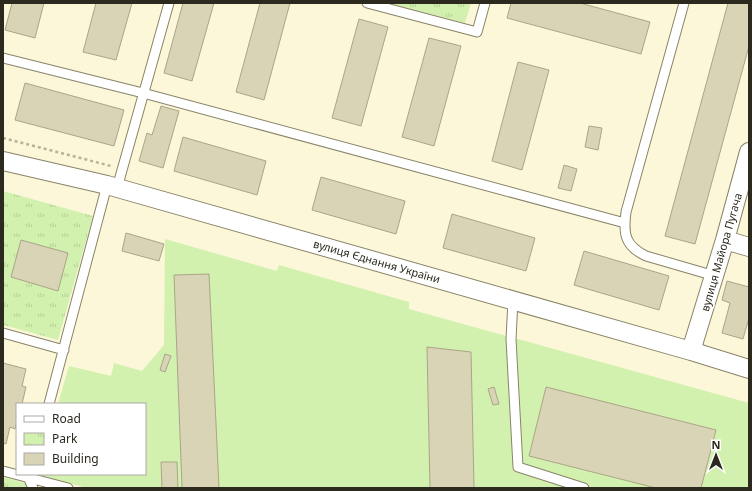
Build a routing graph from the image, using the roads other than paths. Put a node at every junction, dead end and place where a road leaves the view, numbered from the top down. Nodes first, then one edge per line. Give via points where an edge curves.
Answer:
1 (169, 3) edge
2 (367, 3) edge
3 (485, 3) edge
4 (683, 3) edge
5 (3, 58) edge
6 (143, 94) junction
7 (749, 152) edge
8 (3, 161) edge
9 (112, 186) junction
10 (625, 223) junction
11 (725, 240) junction
12 (749, 247) edge
13 (715, 276) junction
14 (513, 300) junction
15 (3, 333) edge
16 (64, 350) junction
17 (692, 351) junction
18 (749, 368) edge
19 (49, 403) edge
20 (3, 470) edge
21 (16, 473) edge
22 (29, 476) edge
23 (33, 488) edge
24 (68, 488) edge
25 (584, 488) edge

1 - 6 lane
2 - 3 lane via 477,32
4 - 10 lane
5 - 6 lane
6 - 9 lane via 122,169
6 - 10 lane
7 - 11 street, вулиця Майора Пугача
8 - 9 street, вулиця Єднання України
9 - 14 street, вулиця Єднання України
9 - 16 lane
10 - 13 lane via 627,240 637,252
11 - 12 street
11 - 13 street, вулиця Майора Пугача
13 - 17 street, вулиця Майора Пугача
14 - 17 street, вулиця Єднання України
14 - 25 lane via 511,339 518,467
15 - 16 lane
16 - 19 lane
17 - 18 street, вулиця Єднання України
20 - 21 lane
22 - 23 lane
22 - 24 lane

